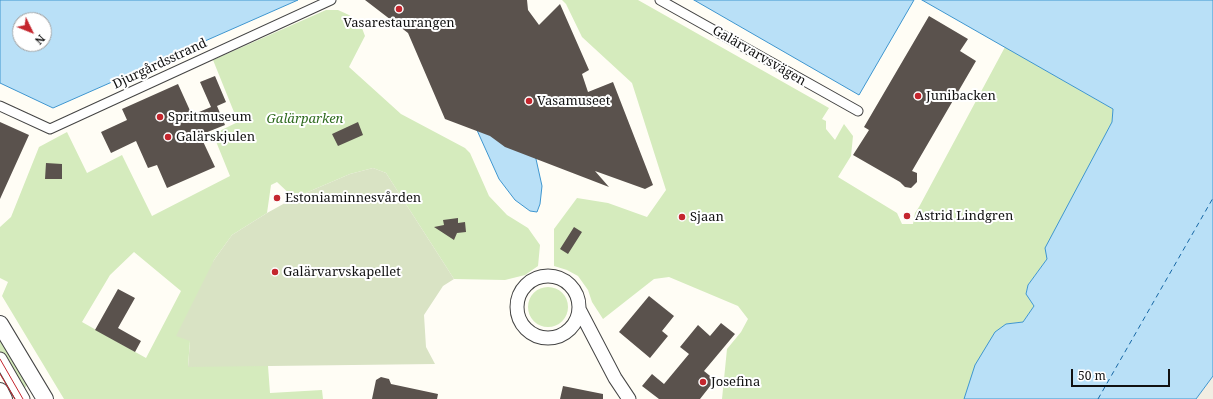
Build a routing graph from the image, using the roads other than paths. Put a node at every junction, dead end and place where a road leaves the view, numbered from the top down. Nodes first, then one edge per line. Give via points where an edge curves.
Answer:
1 (331, 0) edge
2 (660, 0) edge
3 (0, 106) edge
4 (858, 111) dead end
5 (579, 309) junction
6 (0, 324) edge
7 (567, 330) junction
8 (593, 337) junction
9 (0, 360) edge
10 (0, 374) edge
11 (0, 391) edge
12 (43, 398) edge
13 (4, 399) edge
14 (15, 399) edge
15 (23, 399) edge
16 (629, 399) edge

1 - 3 street, Djurgårdsstrand via 50,129
2 - 4 street, Galärvarvsvägen
5 - 7 street via 573,324
5 - 7 street via 575,292 570,285 552,276 533,280 520,294 518,314 529,331 548,338 558,336
5 - 8 street
6 - 12 street
7 - 8 street
8 - 16 street
9 - 15 street
10 - 14 street
11 - 13 street

